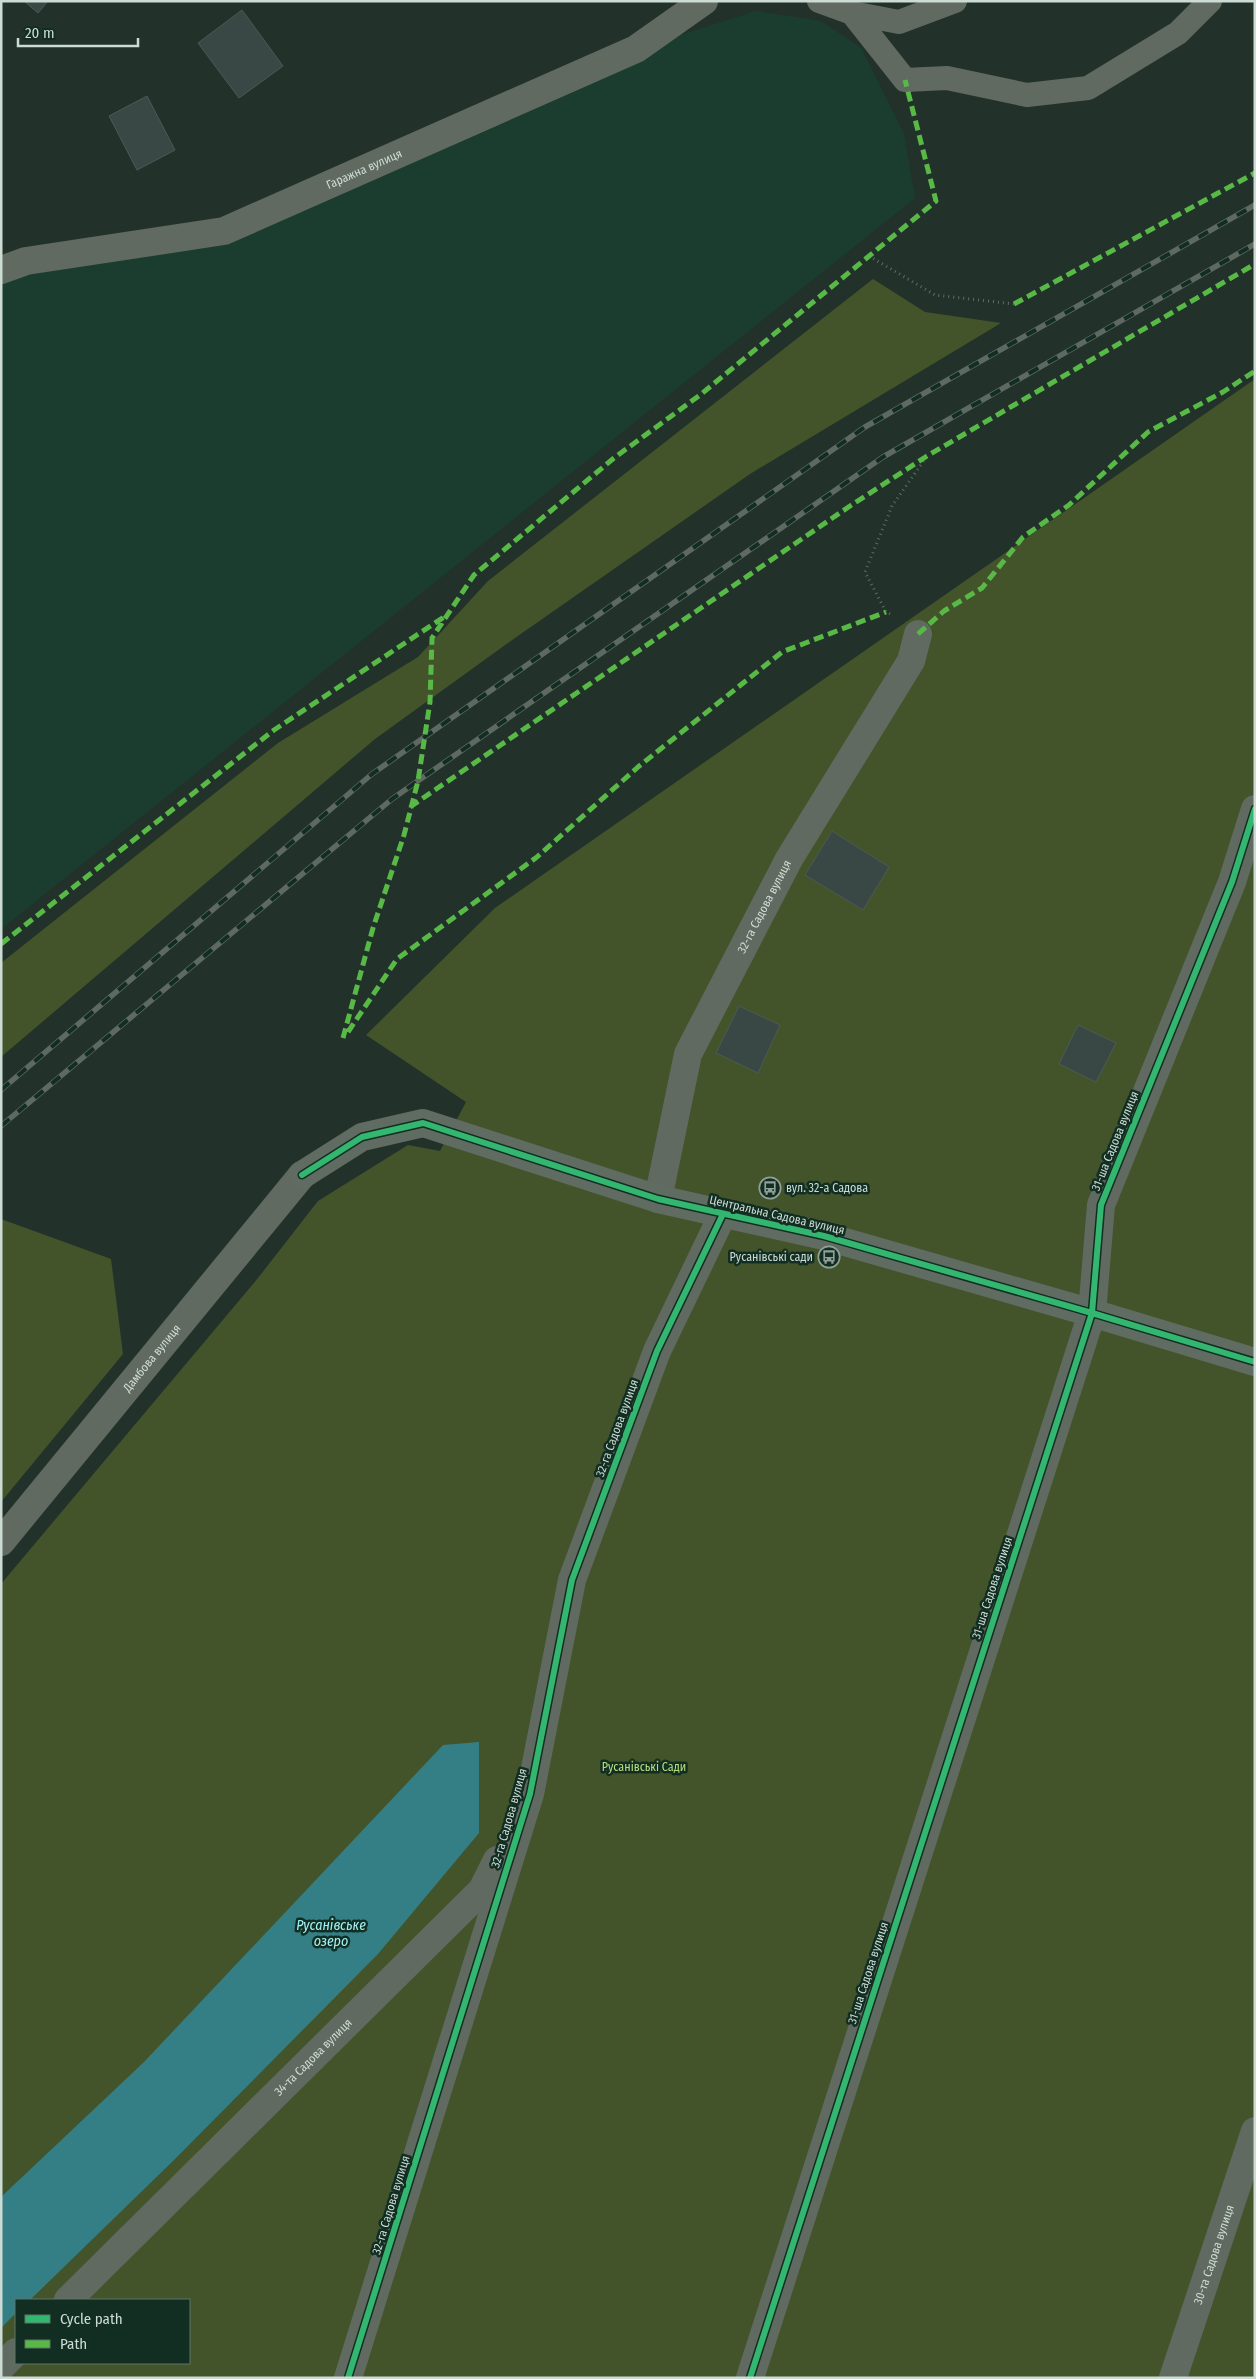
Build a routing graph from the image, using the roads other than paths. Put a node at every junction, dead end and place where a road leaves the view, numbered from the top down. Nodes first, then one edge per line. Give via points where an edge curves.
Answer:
1 (704, 1) edge
2 (819, 1) edge
3 (955, 1) edge
4 (1210, 1) edge
5 (852, 13) junction
6 (1, 270) edge
7 (918, 634) dead end
8 (1255, 809) edge
9 (302, 1175) joint
10 (658, 1199) junction
11 (723, 1214) junction
12 (1092, 1313) junction
13 (1255, 1362) edge
14 (1, 1542) edge
15 (530, 1794) junction
16 (1255, 2131) edge
17 (69, 2299) edge
18 (15, 2353) edge
19 (1, 2367) edge
20 (348, 2378) edge
21 (750, 2378) edge
22 (1173, 2378) edge

1 - 6 street, Гаражна вулиця via 636,49 224,232 26,261
2 - 5 lane
3 - 5 lane via 899,22
4 - 5 lane via 1178,33 1088,88 1027,95 948,78 905,80
7 - 10 street, 32-га Садова вулиця via 911,661 789,859 688,1054
8 - 12 street, 31-ша Садова вулиця via 1232,882 1101,1205
9 - 10 street, Центральна Садова вулиця via 362,1137 423,1123
9 - 14 street, Дамбова вулиця
10 - 11 street, Центральна Садова вулиця
11 - 12 street, Центральна Садова вулиця via 824,1236
11 - 15 street, 32-га Садова вулиця via 657,1351 572,1580
12 - 13 street, Центральна Садова вулиця
12 - 21 street, 31-ша Садова вулиця
15 - 17 street, 34-та Садова вулиця via 482,1890
15 - 20 street, 32-га Садова вулиця
16 - 22 street, 30-та Садова вулиця
18 - 19 street

